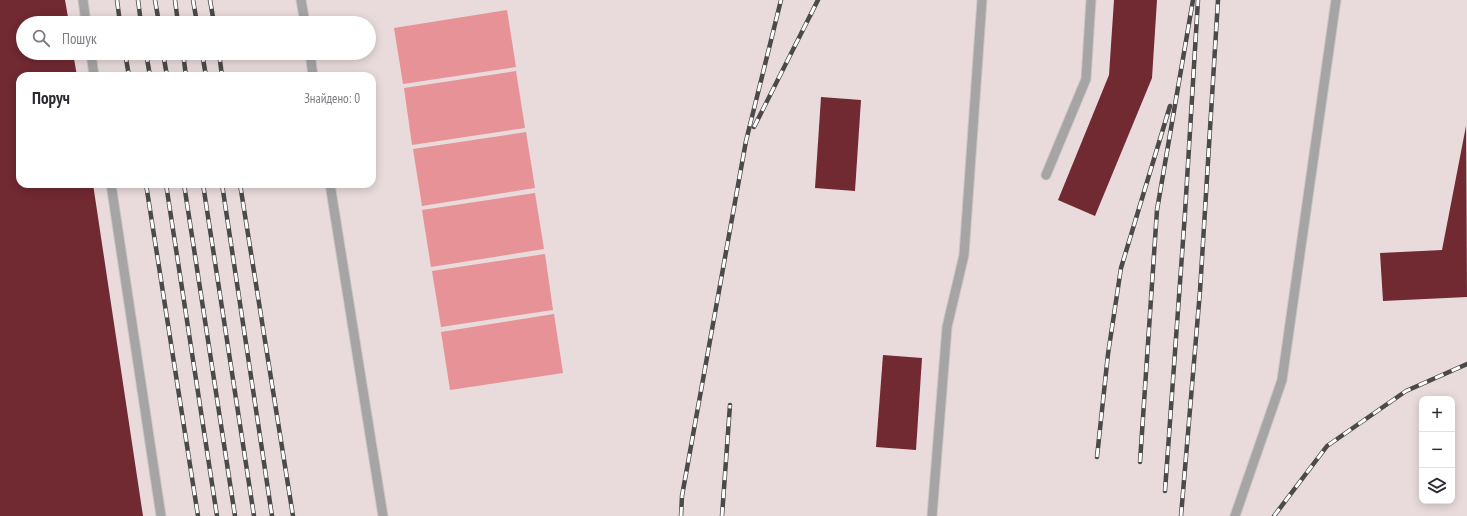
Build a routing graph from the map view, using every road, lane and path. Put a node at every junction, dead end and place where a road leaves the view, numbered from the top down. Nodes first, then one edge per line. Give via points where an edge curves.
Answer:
1 (83, 0) edge
2 (302, 0) edge
3 (982, 0) edge
4 (1091, 0) edge
5 (1336, 0) edge
6 (85, 16) edge
7 (304, 16) edge
8 (92, 60) edge
9 (311, 60) edge
10 (93, 72) edge
11 (312, 72) edge
12 (1046, 175) dead end
13 (112, 188) edge
14 (331, 188) edge
15 (161, 516) edge
16 (383, 516) edge
17 (932, 516) edge
18 (1235, 516) edge

1 - 6 lane
2 - 7 lane
3 - 17 lane via 964,255 947,327
4 - 12 lane via 1086,79
5 - 18 lane via 1282,380
8 - 10 lane
9 - 11 lane
13 - 15 lane
14 - 16 lane

